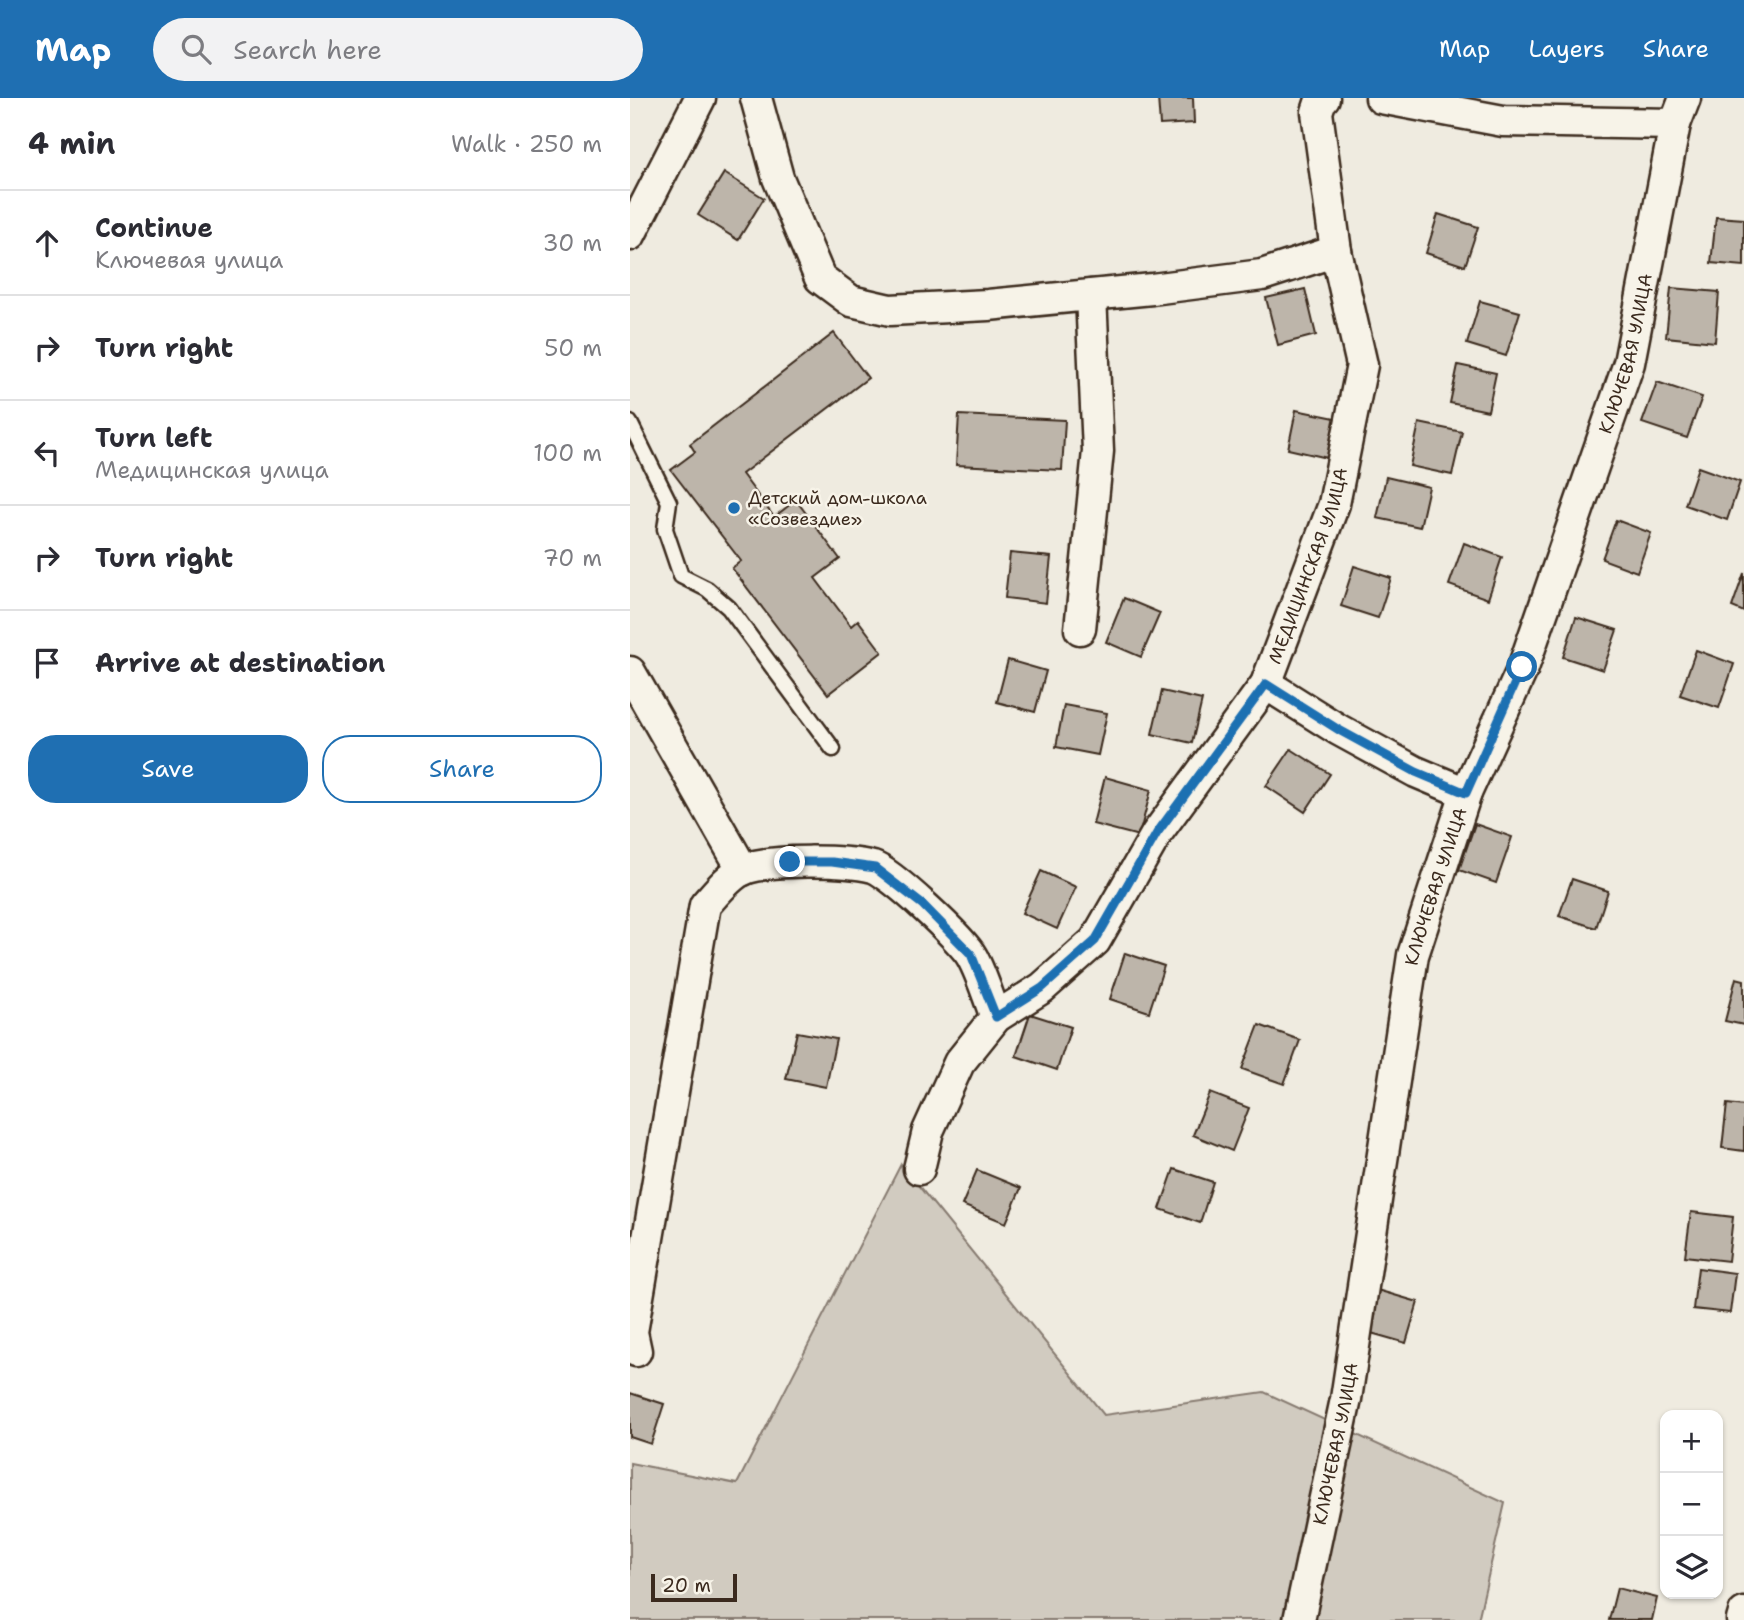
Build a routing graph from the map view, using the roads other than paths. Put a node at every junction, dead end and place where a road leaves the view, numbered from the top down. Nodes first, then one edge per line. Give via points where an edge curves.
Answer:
1 (700, 98) edge
2 (757, 98) edge
3 (1324, 98) edge
4 (1381, 98) edge
5 (1680, 111) edge
6 (630, 235) edge
7 (1336, 251) junction
8 (1091, 295) junction
9 (630, 423) edge
10 (1080, 629) dead end
11 (630, 672) edge
12 (1266, 684) junction
13 (833, 749) dead end
14 (1466, 793) junction
15 (743, 870) junction
16 (996, 1017) junction
17 (919, 1169) dead end
18 (636, 1351) dead end
19 (1744, 1613) edge
20 (1299, 1620) edge
21 (1742, 1620) edge

1 - 6 street
2 - 8 street via 778,178 820,278 851,301 890,310
3 - 7 street, МЕДИЦИНСКАЯ УЛИЦА via 1317,112
4 - 5 street via 1503,121
5 - 14 street, КЛЮЧЕВАЯ УЛИЦА via 1629,363 1522,667
7 - 8 street via 1262,275
7 - 12 street, МЕДИЦИНСКАЯ УЛИЦА via 1362,365 1334,504
8 - 10 street via 1098,451
9 - 13 lane via 669,502 665,529 681,576 707,589 729,608
11 - 15 street
12 - 14 street via 1416,772
12 - 16 street, МЕДИЦИНСКАЯ УЛИЦА via 1157,833 1095,941 1042,988
14 - 20 street, КЛЮЧЕВАЯ УЛИЦА via 1413,955 1346,1399
15 - 16 street via 790,862 875,868 923,905 971,954
15 - 18 street via 705,905 632,1332
16 - 17 street, МЕДИЦИНСКАЯ УЛИЦА via 959,1063 928,1131
19 - 21 street

